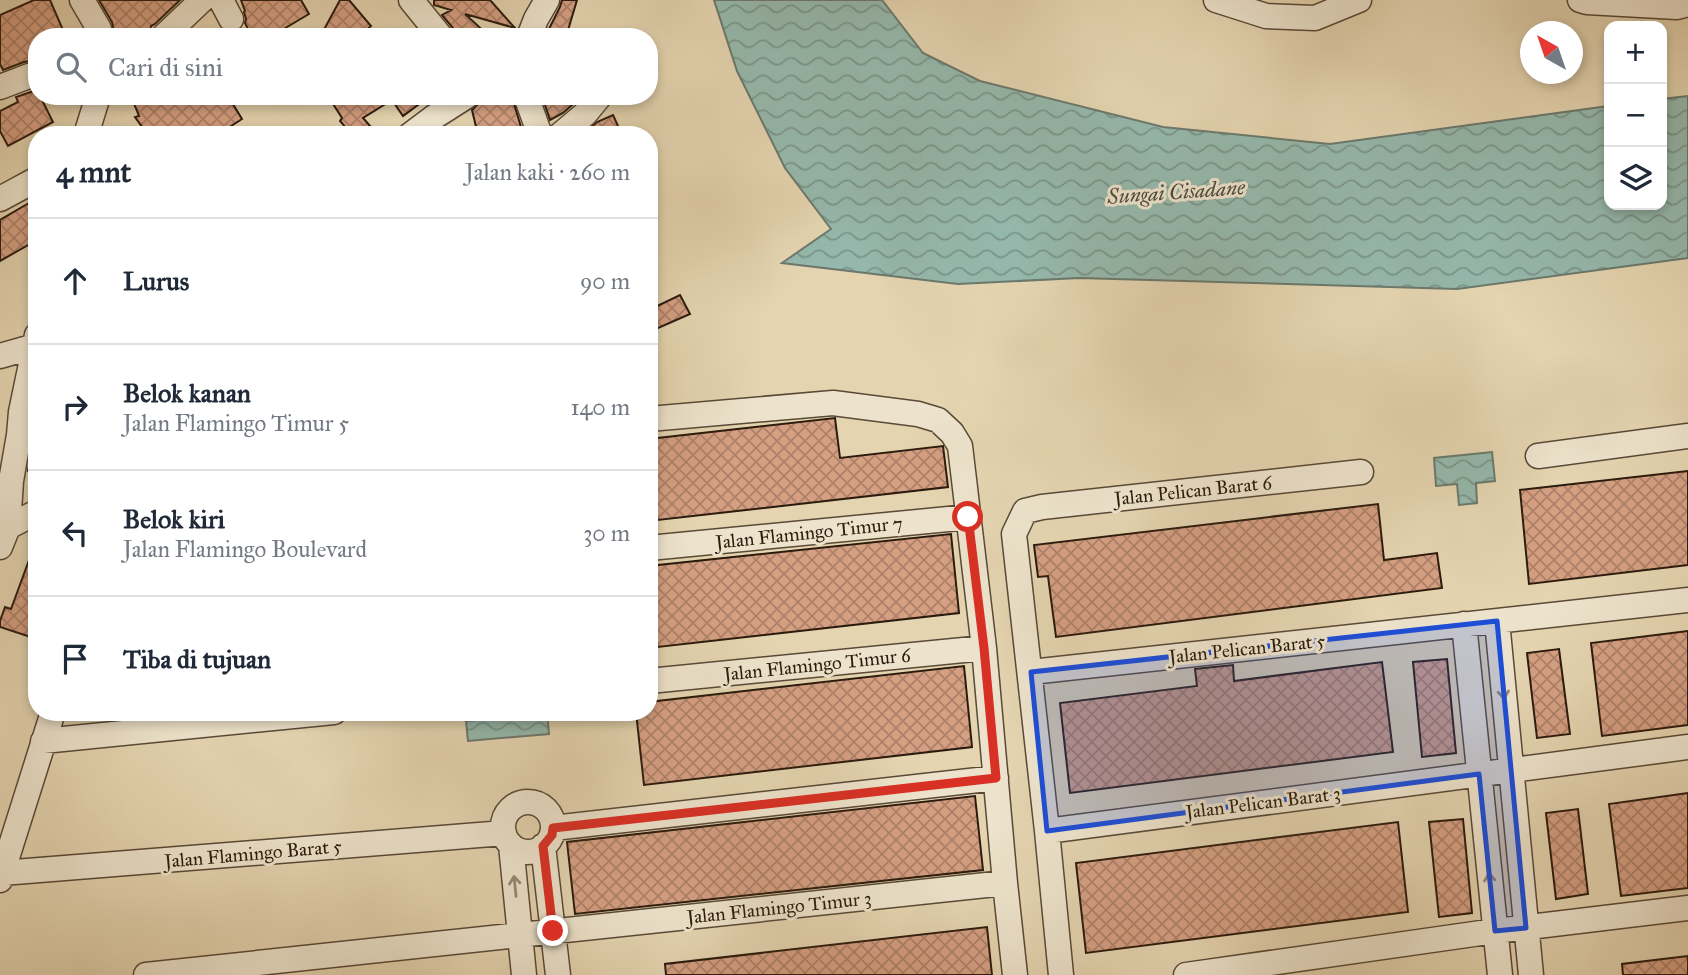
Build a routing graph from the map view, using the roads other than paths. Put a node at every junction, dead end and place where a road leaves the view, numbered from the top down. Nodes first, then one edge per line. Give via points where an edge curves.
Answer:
1 (82, 0) edge
2 (202, 0) edge
3 (411, 0) edge
4 (547, 0) edge
5 (1216, 0) edge
6 (1359, 0) edge
7 (1580, 0) edge
8 (1688, 4) edge
9 (98, 28) edge
10 (172, 28) edge
11 (433, 28) edge
12 (533, 28) edge
13 (28, 76) edge
14 (0, 87) edge
15 (95, 105) edge
16 (453, 105) edge
17 (529, 105) edge
18 (592, 105) edge
19 (89, 126) edge
20 (422, 126) edge
21 (537, 126) edge
22 (571, 126) edge
23 (28, 184) edge
24 (0, 199) edge
25 (28, 344) edge
26 (0, 356) edge
27 (28, 364) edge
28 (11, 415) edge
29 (658, 418) edge
30 (1688, 436) edge
31 (1538, 456) dead end
32 (1361, 472) dead end
33 (6, 483) edge
34 (968, 517) junction
35 (28, 519) edge
36 (4, 537) edge
37 (658, 547) edge
38 (1688, 600) edge
39 (1497, 621) junction
40 (1464, 625) junction
41 (984, 648) junction
42 (1031, 672) junction
43 (658, 680) edge
44 (50, 721) edge
45 (244, 721) edge
46 (43, 741) junction
47 (1688, 747) edge
48 (1511, 770) junction
49 (1479, 774) junction
50 (996, 778) junction
51 (1047, 831) junction
52 (548, 837) junction
53 (508, 839) junction
54 (1, 876) edge
55 (1004, 883) junction
56 (1688, 908) edge
57 (1526, 928) junction
58 (553, 931) junction
59 (1495, 931) junction
60 (520, 935) junction
61 (146, 975) edge
62 (524, 975) edge
63 (558, 975) edge
64 (1015, 975) edge
65 (1061, 975) edge
66 (1186, 975) edge
67 (1500, 975) edge
68 (1531, 975) edge

1 - 9 street
2 - 10 street
3 - 11 street
4 - 12 street
5 - 6 street via 1266,16 1315,18
7 - 8 street
13 - 14 street
15 - 19 street
16 - 20 street
17 - 21 street
18 - 22 street
23 - 24 street
25 - 26 street
27 - 28 street
28 - 33 street
29 - 34 street via 832,403 938,420 960,446
30 - 31 street
32 - 42 street, Jalan Pelican Barat 6 via 1025,511 1014,534
33 - 36 street
34 - 37 street, Jalan Flamingo Timur 7
34 - 41 street
35 - 36 street
38 - 39 street, Jalan Pelican Barat 5
39 - 40 street, Jalan Pelican Barat 5
39 -> 48 street
40 - 42 street, Jalan Pelican Barat 5
40 - 49 street
41 - 43 street, Jalan Flamingo Timur 6
41 - 50 street
42 - 51 street
44 - 46 street
45 - 46 street
46 - 54 street
47 - 48 street, Jalan Pelican Barat 3
48 - 49 street, Jalan Pelican Barat 3
48 - 57 street
49 - 51 street, Jalan Pelican Barat 3
59 -> 49 street
50 - 52 street
50 - 55 street
51 - 65 street
52 - 53 street via 531,852 517,849
52 - 53 street via 552,821 545,809 526,802 508,813 503,826
52 - 58 street
53 - 54 street, Jalan Flamingo Barat 5
60 -> 53 street
55 - 58 street, Jalan Flamingo Timur 3
55 - 64 street
56 - 57 street
57 - 59 street
57 - 68 street
58 - 60 street, Jalan Flamingo Timur 3
58 - 63 street
59 - 66 street
59 - 67 street
60 - 61 street, Jalan Flamingo Timur 3
60 - 62 street

